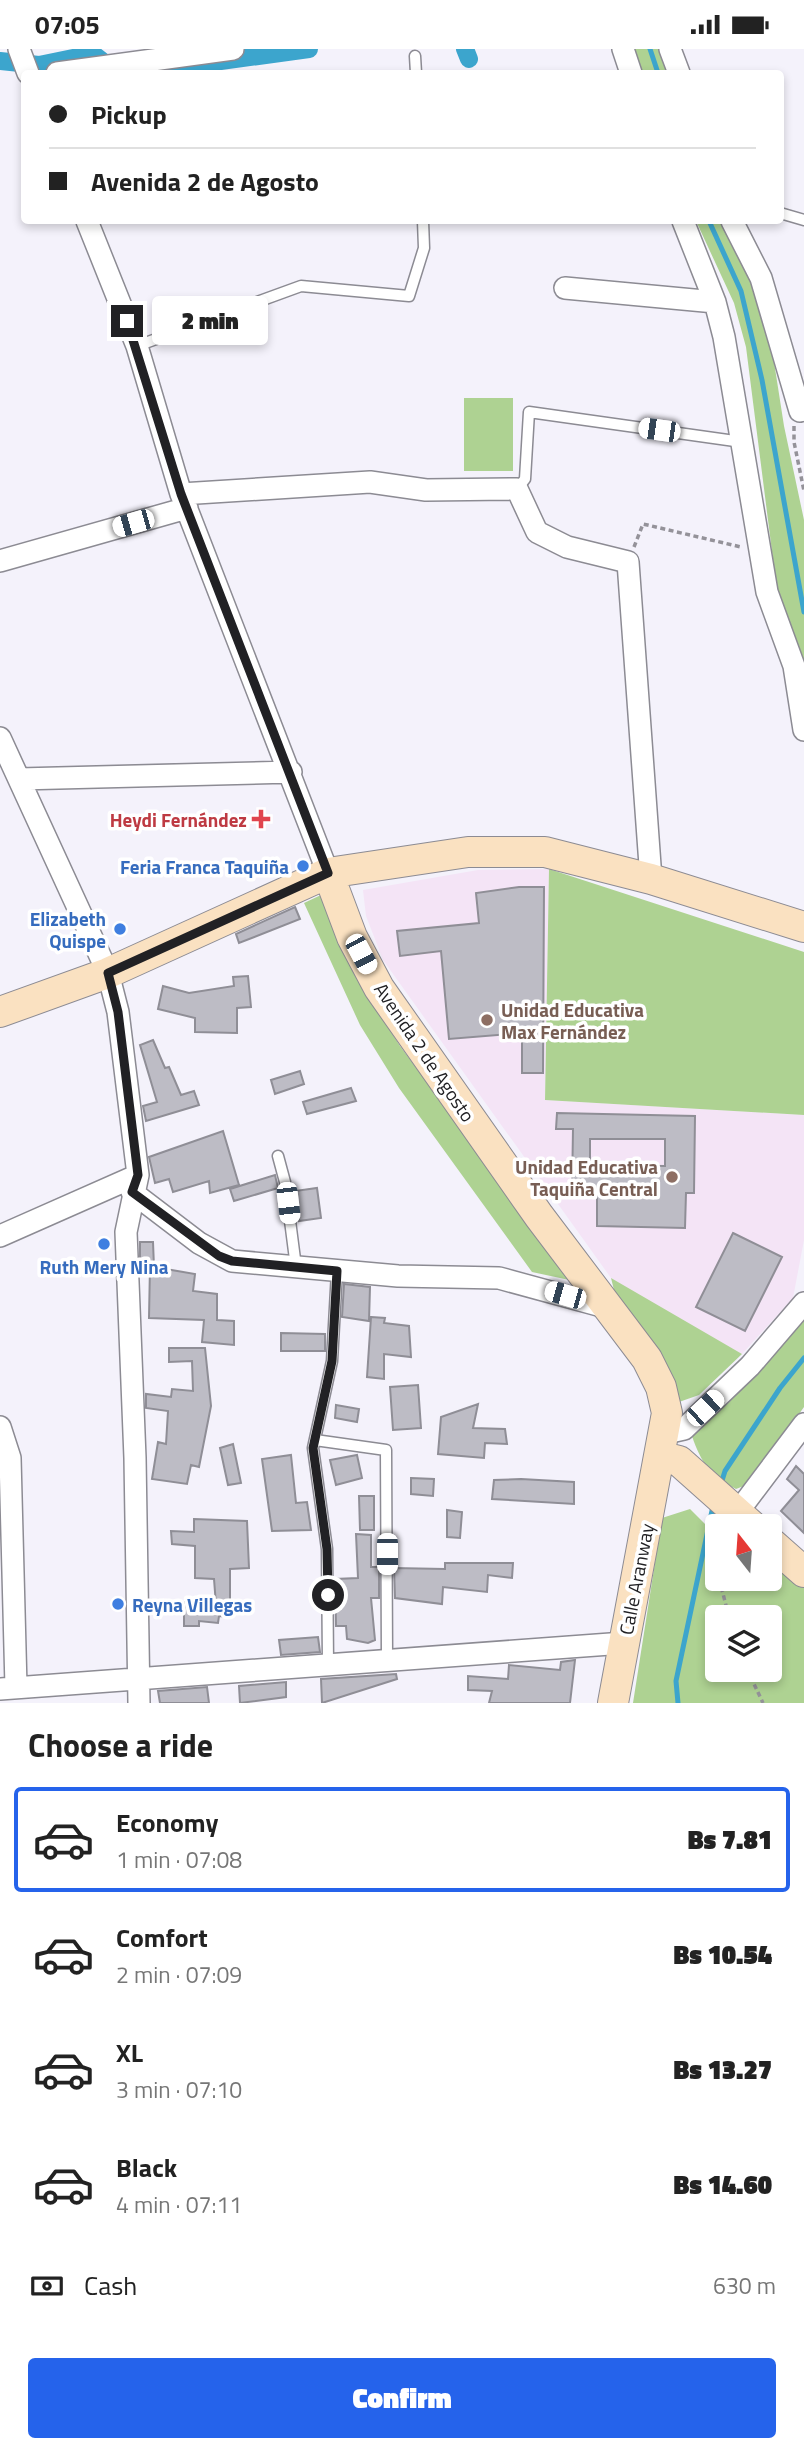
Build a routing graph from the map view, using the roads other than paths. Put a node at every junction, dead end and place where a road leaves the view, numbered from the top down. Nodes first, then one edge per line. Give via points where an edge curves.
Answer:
1 (19, 49) edge
2 (233, 49) edge
3 (623, 49) edge
4 (670, 49) edge
5 (415, 56) dead end
6 (27, 70) edge
7 (79, 70) edge
8 (416, 70) edge
9 (630, 70) edge
10 (677, 70) edge
11 (784, 214) edge
12 (804, 220) edge
13 (88, 224) edge
14 (423, 224) edge
15 (684, 224) edge
16 (734, 224) edge
17 (565, 288) dead end
18 (715, 302) junction
19 (137, 346) junction
20 (802, 408) edge
21 (742, 442) junction
22 (517, 489) junction
23 (184, 501) junction
24 (0, 561) edge
25 (804, 730) edge
26 (0, 738) edge
27 (291, 772) junction
28 (19, 779) junction
29 (328, 873) junction
30 (651, 879) junction
31 (804, 927) edge
32 (108, 973) junction
33 (0, 1012) edge
34 (278, 1156) dead end
35 (135, 1184) junction
36 (0, 1236) edge
37 (296, 1267) junction
38 (337, 1271) junction
39 (804, 1303) edge
40 (609, 1308) junction
41 (804, 1424) edge
42 (0, 1427) edge
43 (315, 1440) junction
44 (662, 1443) junction
45 (731, 1507) edge
46 (782, 1553) edge
47 (804, 1572) edge
48 (624, 1643) junction
49 (387, 1658) junction
50 (328, 1664) junction
51 (136, 1678) junction
52 (8, 1688) edge
53 (139, 1703) edge
54 (613, 1703) edge

1 - 6 street
2 - 7 street
3 - 9 street
4 - 10 street
5 - 8 lane
11 - 12 lane
13 - 19 street, Avenida 2 de Agosto
14 - 19 lane via 424,248 409,296 301,286
15 - 18 street
16 - 20 street via 761,278
17 - 18 street
18 - 21 street
19 - 23 street, Avenida 2 de Agosto
21 - 22 lane via 529,412 525,479
21 - 25 street via 767,593 794,666
22 - 23 street via 426,490 370,482
22 - 30 street via 537,532 567,547 628,562
23 - 24 street
23 - 27 street, Avenida 2 de Agosto
26 - 28 street
27 - 28 street
27 - 29 street, Avenida 2 de Agosto
28 - 32 street
29 - 30 street via 468,852 545,852
29 - 32 street
29 - 40 street, Avenida 2 de Agosto via 352,937 379,988
30 - 31 street
32 - 33 street
32 - 35 street via 118,1012
34 - 37 lane
35 - 36 street
35 - 37 street via 219,1256
35 - 51 street via 125,1232 135,1458
37 - 38 street
38 - 40 street via 499,1278
38 - 43 lane via 332,1361
39 - 44 street via 750,1366 684,1429
40 - 44 street, Avenida 2 de Agosto via 647,1359 661,1387 667,1413
41 - 45 street
42 - 52 street via 10,1458
43 - 49 lane via 386,1450
43 - 50 lane via 327,1549
44 - 45 street
44 - 48 street, Calle Aranway
46 - 47 street
48 - 49 street
48 - 54 street, Calle Aranway
49 - 50 street
50 - 51 street
51 - 52 street
51 - 53 street

